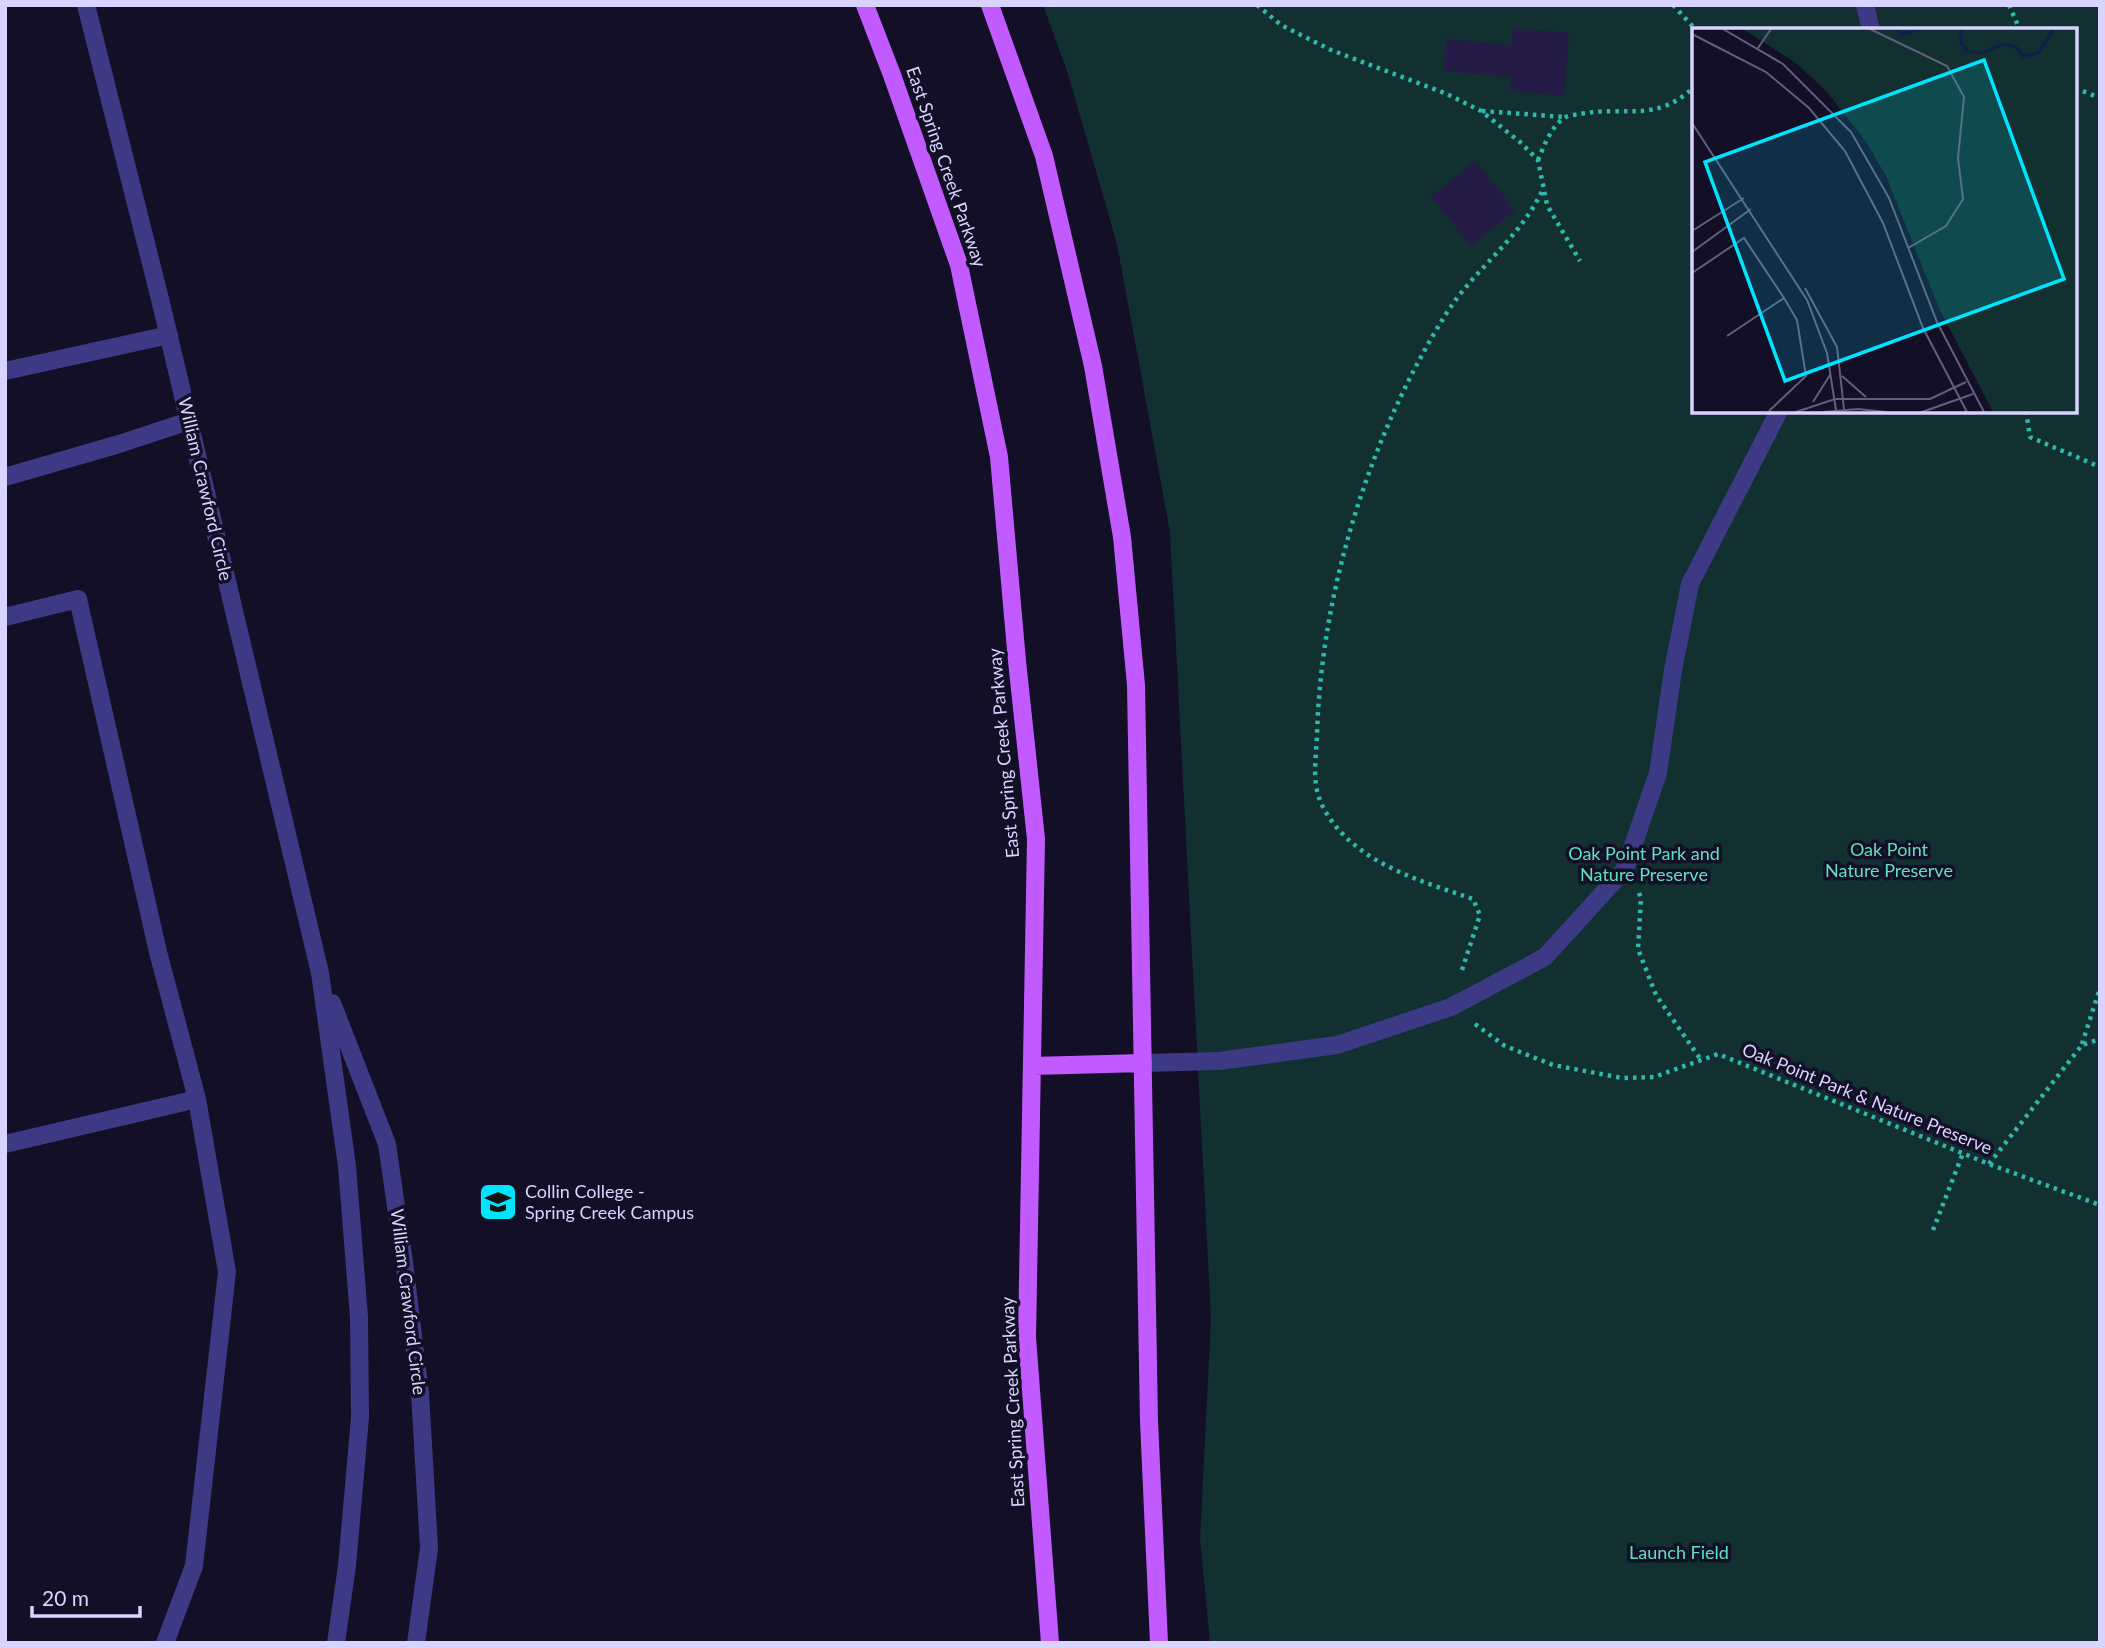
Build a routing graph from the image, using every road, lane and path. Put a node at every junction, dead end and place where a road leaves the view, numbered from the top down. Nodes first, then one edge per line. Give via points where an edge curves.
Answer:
1 (86, 5) edge
2 (865, 5) edge
3 (990, 5) edge
4 (1256, 5) edge
5 (1672, 5) edge
6 (1865, 5) edge
7 (2009, 5) edge
8 (1694, 28) edge
9 (1871, 28) edge
10 (2019, 28) edge
11 (1692, 89) edge
12 (2077, 89) edge
13 (2100, 99) edge
14 (1481, 111) junction
15 (1565, 117) junction
16 (1538, 160) junction
17 (1543, 189) junction
18 (1580, 261) dead end
19 (169, 335) junction
20 (5, 371) edge
21 (1778, 413) edge
22 (2026, 413) edge
23 (189, 421) junction
24 (2100, 467) edge
25 (5, 477) edge
26 (5, 617) edge
27 (1625, 869) junction
28 (320, 974) junction
29 (2100, 988) edge
30 (1451, 1007) junction
31 (2100, 1039) edge
32 (2082, 1045) junction
33 (1701, 1060) junction
34 (1143, 1063) junction
35 (1032, 1066) junction
36 (197, 1099) junction
37 (5, 1144) edge
38 (1963, 1153) junction
39 (1989, 1164) junction
40 (2100, 1205) edge
41 (1933, 1230) dead end
42 (165, 1643) edge
43 (336, 1643) edge
44 (416, 1643) edge
45 (1050, 1643) edge
46 (1158, 1643) edge

1 - 19 lane, William Crawford Circle
2 - 35 main road, East Spring Creek Parkway via 959,264 999,457 1036,839
3 - 34 main road via 1044,156 1093,366 1122,537 1136,685
4 - 14 path via 1281,25 1331,50
5 - 8 path
6 - 9 lane
7 - 10 path
11 - 15 path via 1655,111
12 - 13 path
14 - 15 path
14 - 16 path
15 - 16 path
16 - 17 path
17 - 18 path via 1547,205
17 - 30 path via 1533,212 1480,270 1428,345 1366,479 1332,606 1324,656 1315,788 1323,806 1364,854 1413,879 1473,899 1480,915
19 - 20 lane
19 - 23 lane, William Crawford Circle
21 - 27 lane via 1690,584 1658,773
22 - 24 path via 2030,437
23 - 25 lane
23 - 28 lane, William Crawford Circle
26 - 36 lane via 78,599 158,952
27 - 30 lane via 1545,957
27 - 33 path via 1641,898 1638,949 1656,995
28 - 43 lane, William Crawford Circle via 347,1166 359,1317 360,1417
28 - 44 lane, William Crawford Circle via 387,1144 404,1262 420,1393 429,1548
29 - 32 path
30 - 33 path, Oak Point Park & Nature Preserve via 1505,1046 1553,1065 1622,1078 1654,1077
30 - 34 lane via 1336,1045 1219,1061
31 - 32 path
32 - 39 path
33 - 38 path, Oak Point Park & Nature Preserve via 1718,1054
34 - 35 main road
34 - 46 main road
35 - 45 main road, East Spring Creek Parkway via 1027,1337
36 - 37 lane
36 - 42 lane via 227,1272 194,1566
38 - 39 path, Oak Point Park & Nature Preserve
38 - 41 path
39 - 40 path, Oak Point Park & Nature Preserve

